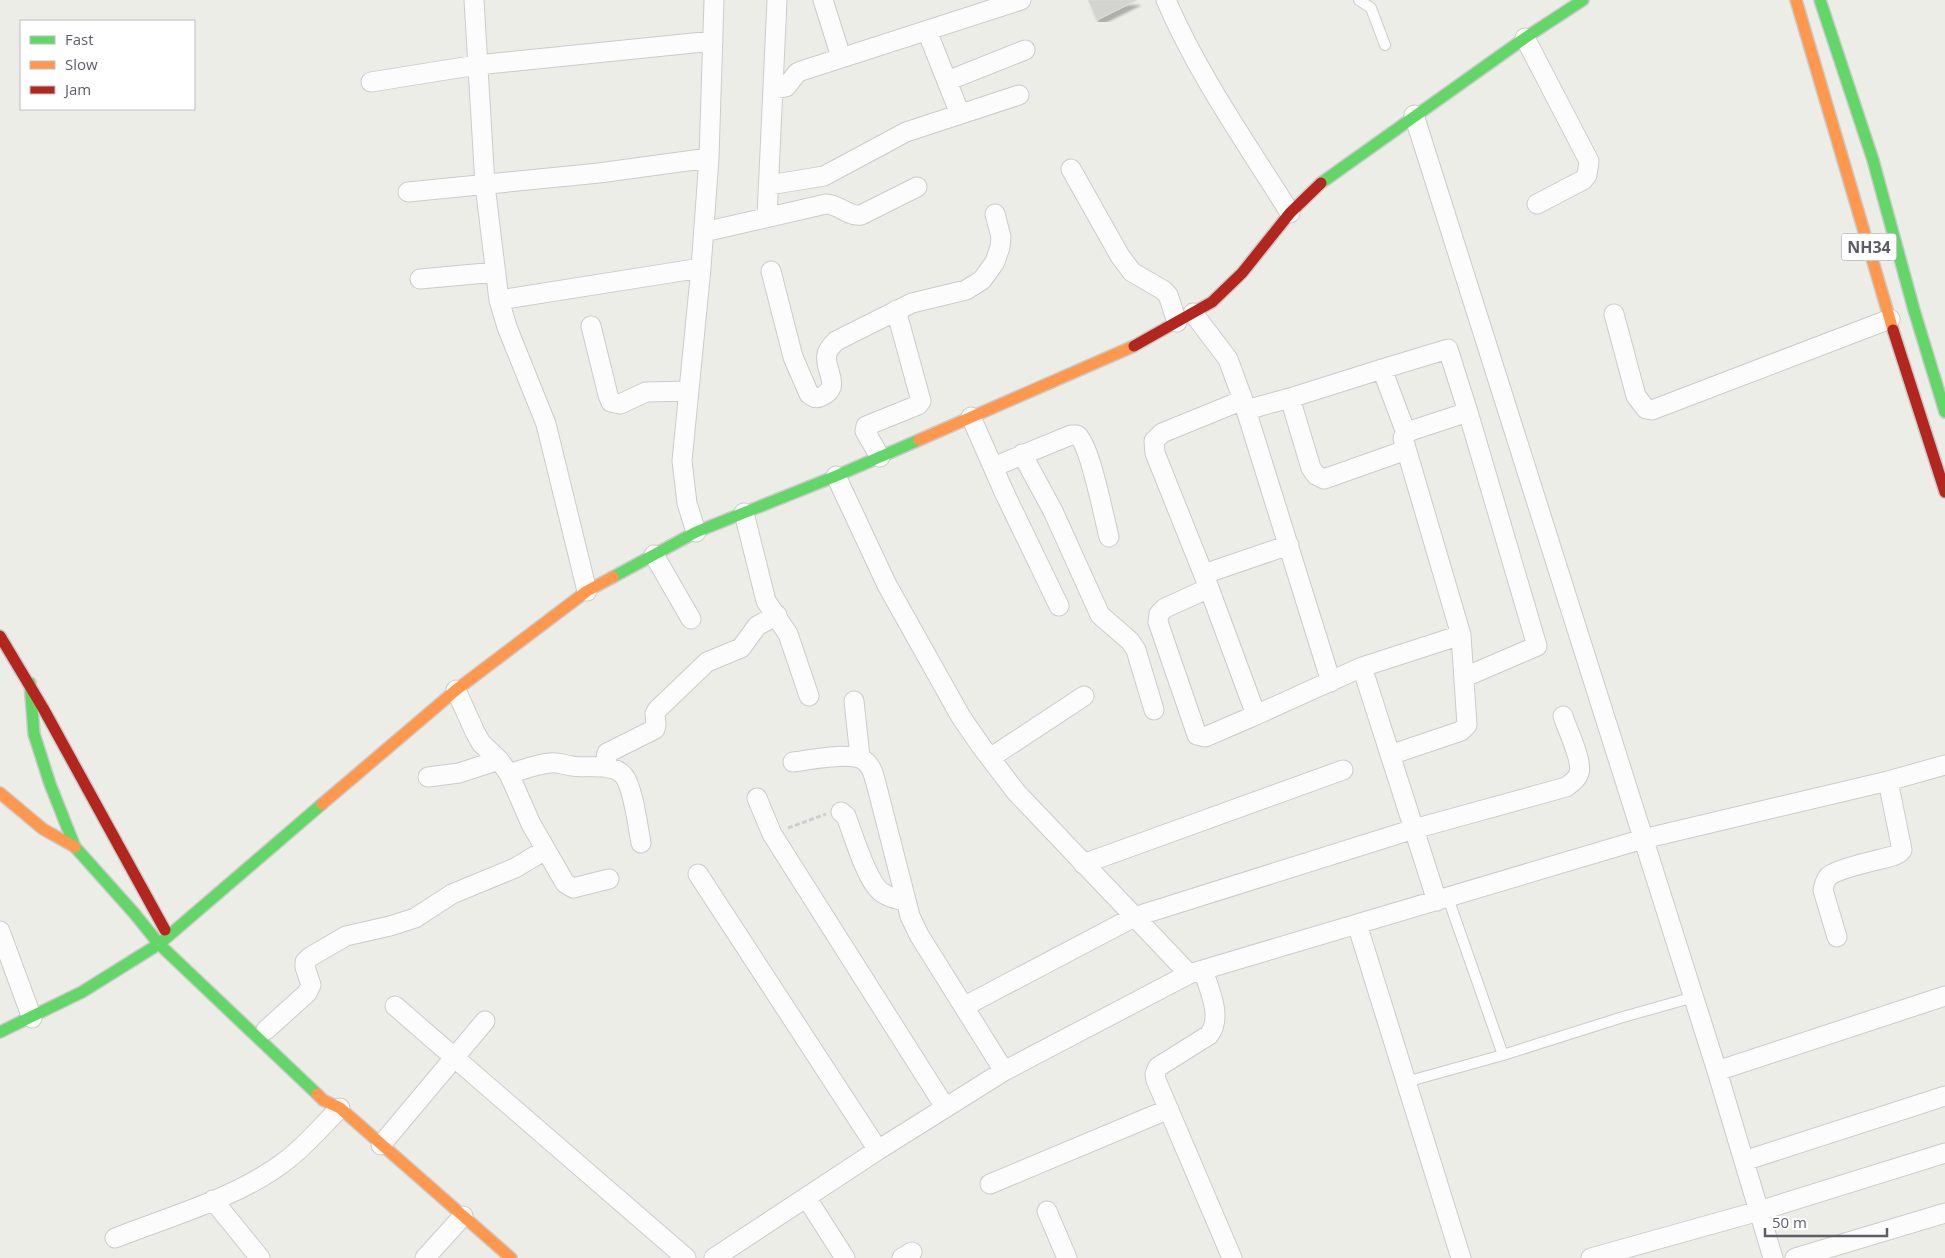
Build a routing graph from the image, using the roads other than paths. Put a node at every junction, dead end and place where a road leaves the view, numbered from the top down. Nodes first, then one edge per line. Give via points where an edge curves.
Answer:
1 (474, 0) edge
2 (714, 0) edge
3 (778, 0) edge
4 (823, 0) edge
5 (1021, 0) edge
6 (1166, 0) edge
7 (1359, 0) edge
8 (1583, 0) edge
9 (1796, 0) edge
10 (1820, 0) edge
11 (993, 4) edge
12 (927, 31) junction
13 (1525, 38) junction
14 (713, 41) junction
15 (1385, 45) dead end
16 (1025, 50) dead end
17 (841, 57) junction
18 (477, 65) junction
19 (947, 81) junction
20 (371, 82) dead end
21 (774, 89) junction
22 (1019, 95) dead end
23 (960, 114) junction
24 (1414, 115) junction
25 (710, 158) junction
26 (1071, 169) dead end
27 (486, 185) junction
28 (769, 185) junction
29 (917, 187) dead end
30 (408, 192) dead end
31 (1537, 204) dead end
32 (995, 214) dead end
33 (1290, 214) junction
34 (767, 217) junction
35 (1877, 227) junction
36 (704, 232) junction
37 (701, 268) junction
38 (1889, 269) junction
39 (771, 271) dead end
40 (496, 272) junction
41 (420, 279) dead end
42 (499, 300) junction
43 (896, 310) junction
44 (1614, 314) dead end
45 (1185, 317) junction
46 (1890, 319) junction
47 (591, 326) dead end
48 (1382, 369) junction
49 (689, 391) junction
50 (1290, 398) junction
51 (1244, 405) junction
52 (1468, 412) junction
53 (1945, 412) edge
54 (971, 417) junction
55 (1406, 442) junction
56 (1022, 454) junction
57 (880, 457) junction
58 (993, 467) junction
59 (836, 476) junction
60 (1945, 492) edge
61 (744, 513) junction
62 (696, 532) junction
63 (1109, 537) dead end
64 (1289, 545) junction
65 (654, 555) junction
66 (1206, 581) junction
67 (587, 591) junction
68 (1059, 606) dead end
69 (777, 615) junction
70 (691, 619) dead end
71 (1461, 635) junction
72 (0, 636) edge
73 (1362, 667) junction
74 (1465, 677) junction
75 (1331, 682) junction
76 (30, 683) junction
77 (456, 690) junction
78 (809, 696) dead end
79 (1084, 696) dead end
80 (854, 701) dead end
81 (1154, 710) dead end
82 (1256, 715) junction
83 (1562, 716) dead end
84 (1390, 755) junction
85 (860, 757) junction
86 (990, 758) junction
87 (793, 762) dead end
88 (1945, 765) edge
89 (504, 767) junction
90 (608, 768) junction
91 (1343, 770) dead end
92 (428, 777) dead end
93 (1888, 781) junction
94 (0, 793) edge
95 (757, 798) dead end
96 (842, 812) road end
97 (1414, 829) junction
98 (1643, 839) junction
99 (641, 843) dead end
100 (75, 847) junction
101 (545, 850) junction
102 (1083, 864) junction
103 (698, 874) dead end
104 (609, 879) dead end
105 (138, 885) junction
106 (120, 897) junction
107 (1442, 899) junction
108 (905, 901) junction
109 (1134, 917) junction
110 (1357, 924) junction
111 (0, 931) edge
112 (1838, 937) dead end
113 (172, 939) junction
114 (159, 944) junction
115 (1196, 972) junction
116 (1945, 996) edge
117 (1694, 997) junction
118 (395, 1006) dead end
119 (965, 1006) junction
120 (32, 1018) junction
121 (485, 1021) dead end
122 (266, 1029) dead end
123 (0, 1032) edge
124 (1502, 1056) junction
125 (454, 1058) junction
126 (1717, 1071) junction
127 (1004, 1072) junction
128 (1406, 1082) junction
129 (1945, 1096) edge
130 (337, 1099) junction
131 (945, 1107) junction
132 (1169, 1109) junction
133 (381, 1145) junction
134 (878, 1150) junction
135 (1945, 1153) edge
136 (1744, 1161) junction
137 (990, 1184) dead end
138 (806, 1197) junction
139 (213, 1200) junction
140 (1759, 1210) junction
141 (1047, 1211) dead end
142 (1945, 1213) edge
143 (463, 1216) junction
144 (115, 1238) dead end
145 (260, 1258) edge
146 (425, 1258) edge
147 (511, 1258) edge
148 (686, 1258) edge
149 (714, 1258) edge
150 (845, 1258) edge
151 (1067, 1258) edge
152 (1232, 1258) edge
153 (1461, 1258) edge
154 (1590, 1258) edge
155 (1773, 1258) edge
156 (1795, 1258) edge

1 - 18 street
2 - 14 street
3 - 21 street
4 - 17 street
5 - 11 street
6 - 33 street via 1193,57
7 - 15 lane via 1371,8
8 - 13 main road
9 - 35 main road, NH34
10 - 35 main road, NH34 via 1872,160
11 - 12 street
12 - 17 street
12 - 19 street
13 - 24 main road
13 - 31 street via 1589,161 1583,180
14 - 18 street
14 - 25 street
16 - 19 street
17 - 21 street via 801,71 786,87
18 - 20 street
18 - 27 street
19 - 23 street
21 - 28 street
22 - 23 street
23 - 28 street via 906,132 824,176
24 - 33 main road via 1327,177
24 - 98 street
25 - 27 street
25 - 36 street
26 - 45 street via 1132,272 1163,290
27 - 30 street
27 - 40 street
28 - 34 street
29 - 34 street via 861,215 855,216 826,204
32 - 43 street via 1000,247 995,262 982,280 966,290 926,298
33 - 45 main road via 1242,273 1212,302
34 - 36 street
35 - 38 main road, NH34
35 - 38 main road, NH34
36 - 37 street
37 - 42 street
37 - 49 street
38 - 46 main road, NH34
38 - 53 main road, NH34
39 - 43 street via 793,357 813,397 818,398 831,388 826,358 829,348 836,341
40 - 41 street
40 - 42 street
42 - 67 street via 546,424
43 - 57 street via 921,401 866,426 865,431
44 - 46 street via 1636,396 1646,409 1652,410
45 - 51 street via 1228,359
45 - 54 main road via 1142,342
46 - 60 main road, NH34
47 - 49 street via 611,402 620,404 646,392
48 - 50 street
48 - 52 street via 1448,349
48 - 55 street
49 - 62 street via 682,462 687,503
50 - 51 street
50 - 55 street via 1311,468 1324,479
51 - 64 street
51 - 66 street via 1162,434 1154,441 1155,453
52 - 55 street
52 - 74 street via 1538,646
54 - 57 main road
54 - 58 street
55 - 71 street
56 - 58 street
56 - 63 street via 1071,435 1080,437 1092,468
56 - 81 street via 1053,511 1100,615 1136,650
57 - 59 main road
58 - 68 street
59 - 61 main road
59 - 86 street via 887,585 961,717
61 - 62 main road
61 - 69 street via 766,601
62 - 65 main road
64 - 66 street
64 - 75 street
65 - 67 main road
65 - 70 street
66 - 82 street
66 - 82 street via 1165,608 1159,614 1158,622 1197,735 1205,737
67 - 77 main road
69 - 78 street via 796,654
69 - 90 street via 757,626 741,648 698,669 657,710 655,729 608,753
71 - 73 street
71 - 74 street
72 - 76 main road
73 - 75 street
73 - 84 street
74 - 84 street via 1468,725
75 - 82 street
76 - 100 main road via 34,734 47,788 66,812
76 - 105 main road via 89,800
77 - 89 street via 481,743
77 - 113 main road
79 - 86 street
80 - 85 street
83 - 97 street via 1580,766 1574,781 1566,787
84 - 97 street
85 - 87 street
85 - 108 street via 873,772
86 - 102 street via 1016,792
88 - 93 street
89 - 90 street via 555,762
89 - 92 street
89 - 101 street
90 - 99 street via 618,771 629,785
91 - 102 street
93 - 98 street
93 - 112 street via 1902,850 1893,856 1835,873 1827,879 1823,890
94 - 100 main road via 25,807 43,828
95 - 131 street via 772,834
96 - 108 street via 872,881 891,898
97 - 107 street
97 - 109 street
98 - 107 street
98 - 117 street
100 - 106 main road
101 - 104 street via 565,883 573,888
101 - 122 street via 515,868 452,894 415,918 346,936 310,957 305,962 311,985 307,992
102 - 109 street
103 - 134 street
105 - 106 main road
105 - 113 main road
106 - 114 main road
107 - 110 street
107 - 124 lane
108 - 119 street via 919,935
109 - 115 street
109 - 119 street
110 - 115 street
110 - 128 street
111 - 120 street
113 - 114 main road
114 - 120 main road via 82,992
114 - 130 main road via 323,1100
115 - 127 street
115 - 132 street via 1216,1016 1214,1028 1210,1035 1158,1067 1154,1074
116 - 126 street
117 - 124 lane
117 - 126 street
118 - 125 street
119 - 127 street
120 - 123 main road
121 - 125 street
124 - 128 lane
125 - 133 street
125 - 148 street
126 - 136 street
127 - 131 street
128 - 153 street
129 - 136 street
130 - 133 main road
130 - 139 street via 288,1159
131 - 134 street
132 - 137 street
132 - 152 street
133 - 143 main road
134 - 138 street
135 - 140 street
136 - 140 street
138 - 149 street
138 - 150 street
139 - 144 street
139 - 145 street
140 - 154 street
140 - 155 street
141 - 151 street
142 - 156 street
143 - 146 street
143 - 147 main road

